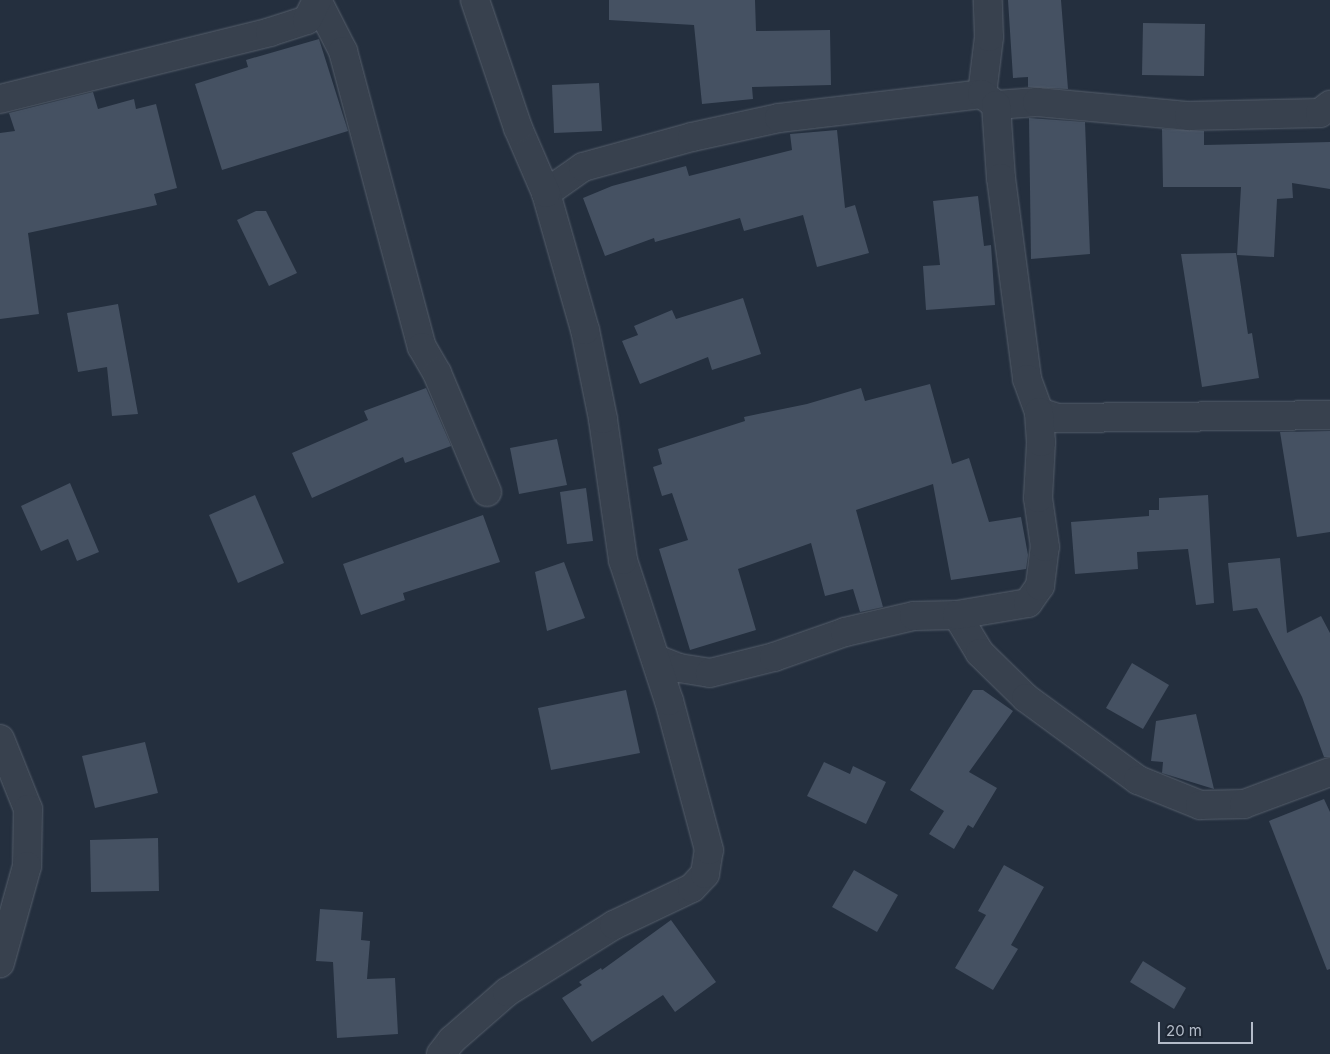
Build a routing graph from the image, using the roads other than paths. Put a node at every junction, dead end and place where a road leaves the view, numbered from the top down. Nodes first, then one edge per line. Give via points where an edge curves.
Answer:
1 (317, 0) edge
2 (475, 0) edge
3 (988, 0) edge
4 (0, 99) edge
5 (989, 100) junction
6 (1330, 105) edge
7 (546, 193) junction
8 (1039, 412) junction
9 (1330, 415) edge
10 (487, 492) dead end
11 (956, 615) junction
12 (656, 659) junction
13 (0, 739) edge
14 (1330, 772) edge
15 (0, 963) edge
16 (440, 1054) edge

1 - 4 street via 307,20 270,32
1 - 10 street via 343,51 422,347 438,373
2 - 7 street via 518,128
3 - 5 street
5 - 6 street via 1189,116 1320,114
5 - 7 street via 780,118 692,137 583,167
5 - 8 street via 1027,379
7 - 12 street via 585,330 603,418 623,560
8 - 9 street via 1057,418
8 - 11 street via 1042,442 1038,498 1045,547 1040,586 1028,602
11 - 12 street via 905,618 710,673 679,668
11 - 14 street via 980,653 1026,698 1138,780 1200,805 1244,804
12 - 16 street via 709,850 704,874 692,888 614,925 507,992
13 - 15 street via 28,809 27,866

